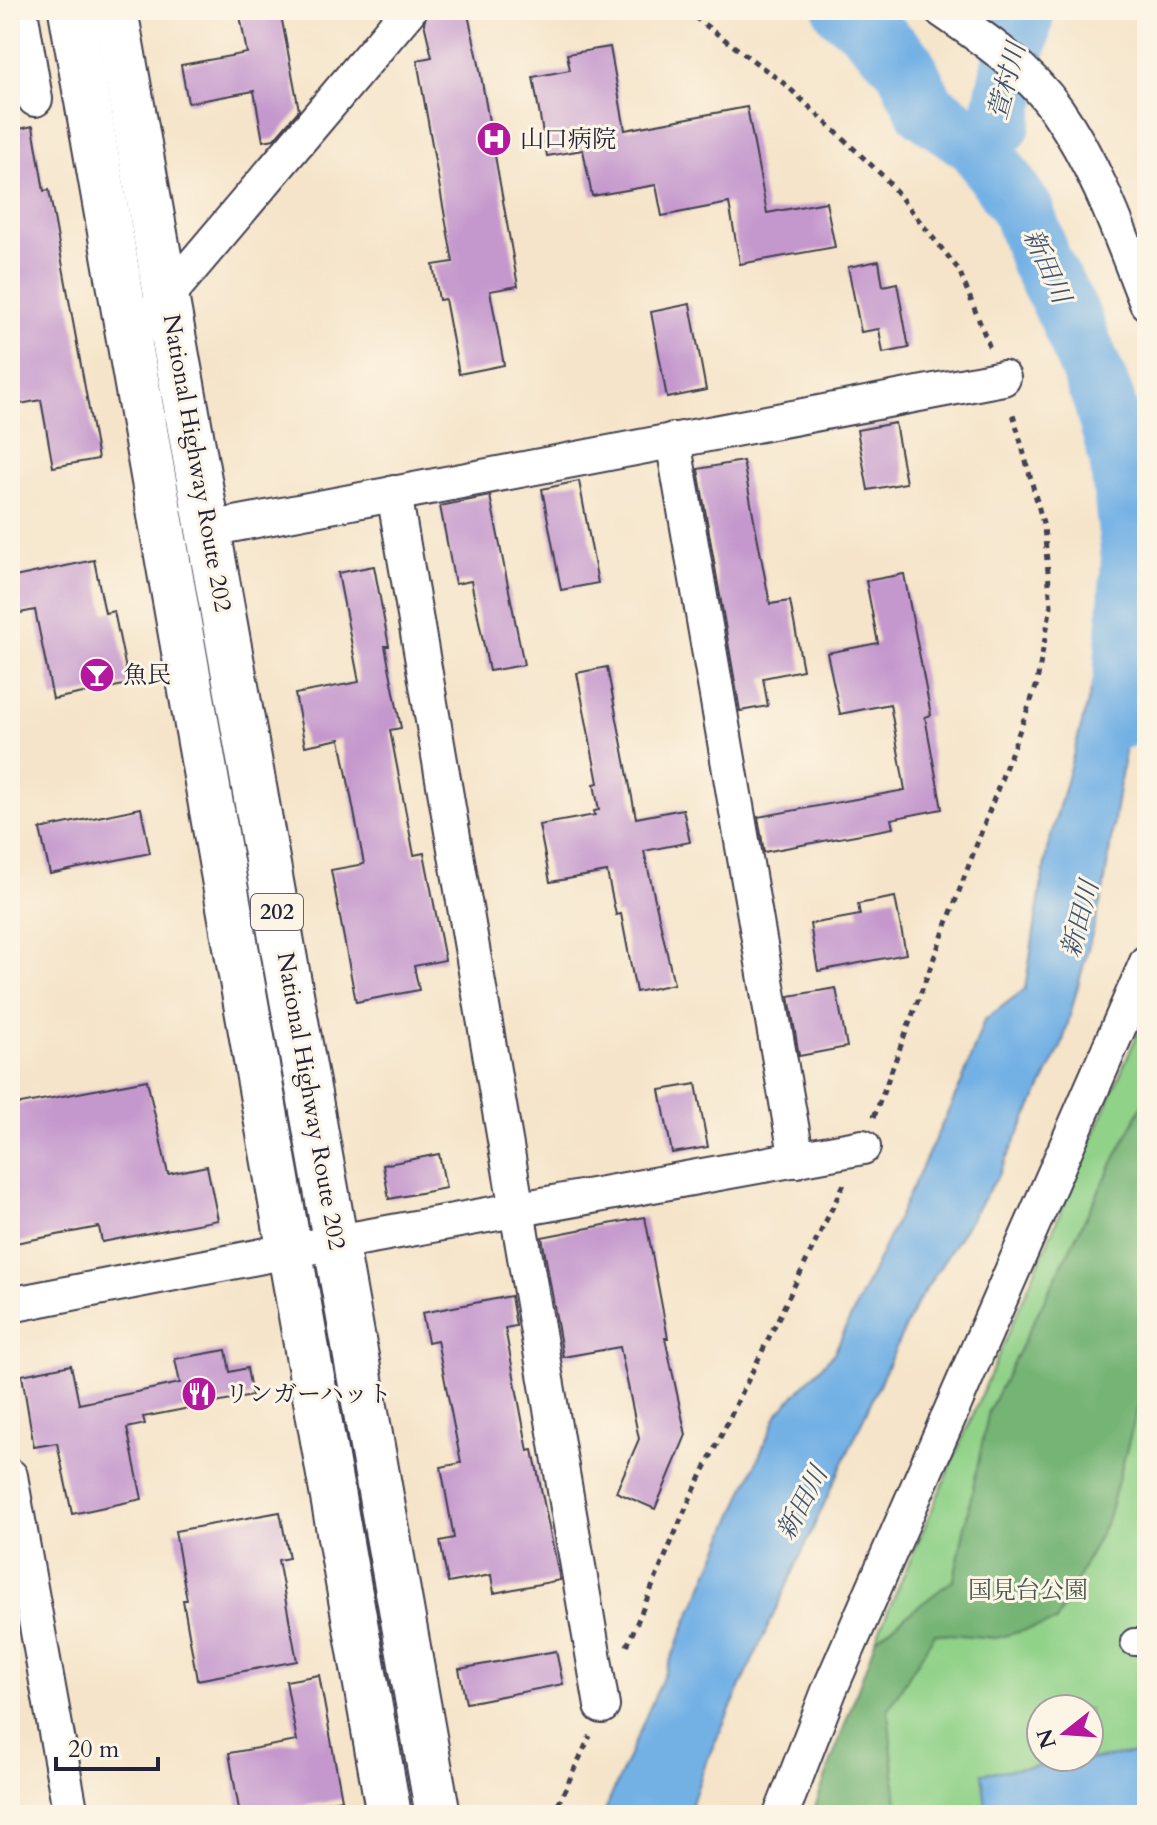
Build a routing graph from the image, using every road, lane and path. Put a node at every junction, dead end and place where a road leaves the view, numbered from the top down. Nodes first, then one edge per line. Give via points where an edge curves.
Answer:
1 (20, 10) edge
2 (71, 10) edge
3 (115, 10) edge
4 (409, 10) edge
5 (685, 10) edge
6 (942, 10) edge
7 (86, 90) junction
8 (23, 101) edge
9 (166, 296) junction
10 (1147, 303) edge
11 (130, 340) junction
12 (1003, 378) junction
13 (673, 440) junction
14 (394, 493) junction
15 (209, 529) junction
16 (1147, 962) edge
17 (863, 1147) junction
18 (797, 1160) junction
19 (519, 1211) junction
20 (336, 1242) junction
21 (288, 1251) junction
22 (10, 1305) edge
23 (10, 1476) edge
24 (627, 1648) dead end
25 (602, 1706) joint
26 (71, 1815) edge
27 (389, 1815) edge
28 (438, 1815) edge
29 (553, 1815) edge
30 (781, 1815) edge

1 - 8 street
2 - 7 highway, National Highway Route 202 / 202
3 - 9 highway, National Highway Route 202 / 202
4 - 9 street
5 - 12 path via 786,85 885,178 959,270
6 - 10 street via 989,42 1056,109 1101,188
7 - 8 street
7 - 11 highway, National Highway Route 202 / 202
9 - 11 street
9 - 15 highway, National Highway Route 202 / 202
11 - 21 highway, National Highway Route 202 / 202
12 - 13 street
12 - 17 path via 1044,527 1051,606 1036,687
13 - 14 street
13 - 18 street
14 - 15 street
14 - 19 street
15 - 20 highway, National Highway Route 202 / 202
16 - 30 street via 829,1691
17 - 18 street
17 - 24 path via 688,1503
18 - 19 street
19 - 20 street
19 - 25 street
20 - 21 street
20 - 28 highway, National Highway Route 202 / 202
21 - 22 street
21 - 27 highway, National Highway Route 202 / 202
23 - 26 street
25 - 29 path

